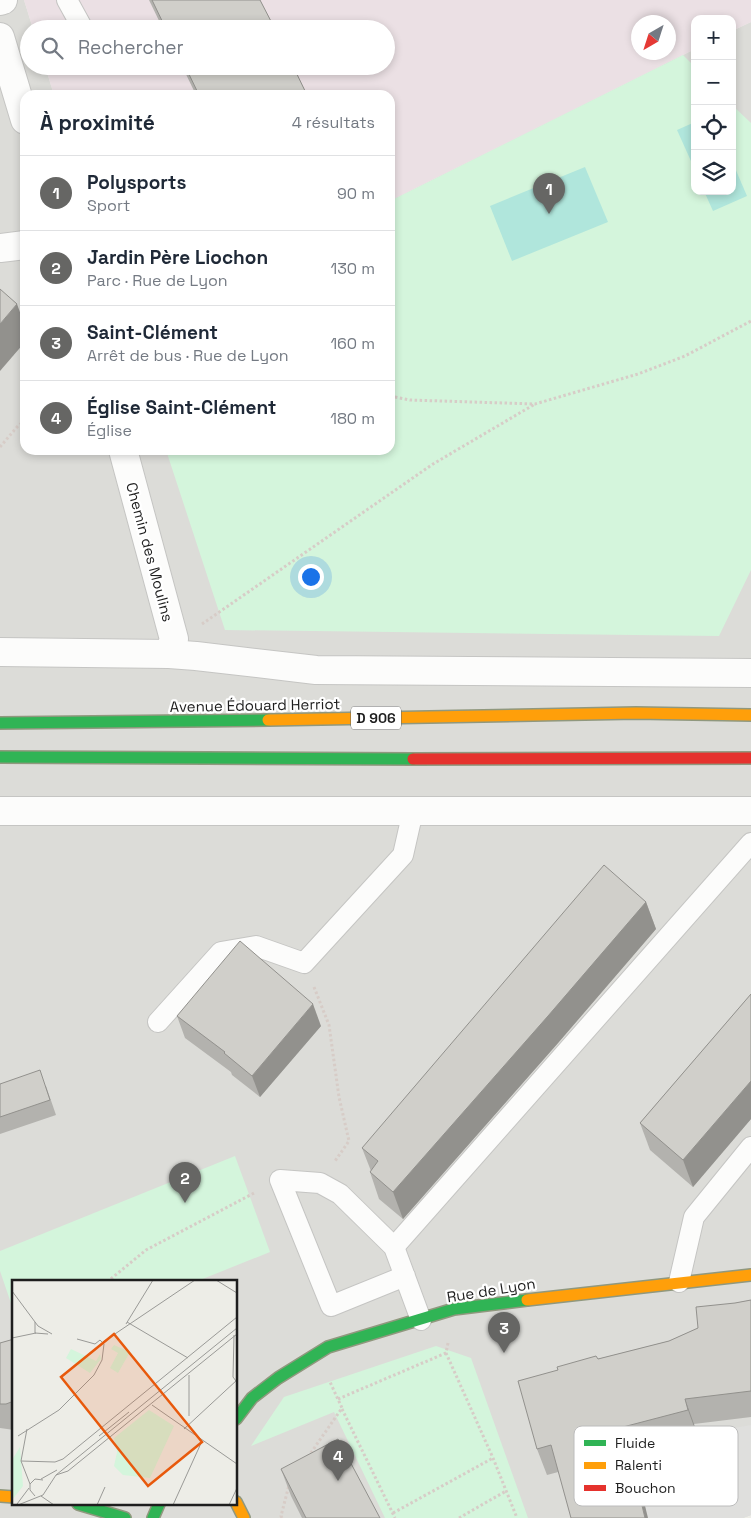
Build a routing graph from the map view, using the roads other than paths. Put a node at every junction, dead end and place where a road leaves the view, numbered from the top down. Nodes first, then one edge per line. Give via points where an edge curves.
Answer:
1 (67, 0) edge
2 (78, 20) edge
3 (0, 37) edge
4 (20, 103) edge
5 (20, 246) edge
6 (0, 248) edge
7 (124, 455) edge
8 (171, 646) junction
9 (0, 652) edge
10 (751, 674) edge
11 (751, 715) edge
12 (0, 723) edge
13 (0, 757) edge
14 (751, 758) edge
15 (0, 811) edge
16 (413, 811) junction
17 (751, 811) edge
18 (751, 843) edge
19 (158, 1022) dead end
20 (751, 1148) edge
21 (394, 1247) junction
22 (751, 1275) edge
23 (405, 1276) junction
24 (679, 1282) junction
25 (421, 1320) junction
26 (238, 1416) edge
27 (85, 1506) edge
28 (238, 1506) edge
29 (125, 1518) edge
30 (244, 1518) edge

1 - 2 lane
3 - 4 street
5 - 6 street
7 - 8 street, Chemin des Moulins
8 - 9 street
8 - 10 street via 196,656 316,670
11 - 12 main road, Avenue Édouard Herriot / D 906 via 636,713
13 - 14 main road
15 - 16 street
16 - 17 street
16 - 19 lane via 403,855 304,963 256,946 221,952
18 - 21 lane
20 - 24 lane via 694,1216
21 - 23 lane
21 - 23 lane via 340,1194 320,1183 280,1180 331,1306
22 - 24 main road, Rue de Lyon
23 - 25 lane
24 - 25 main road, Rue de Lyon via 483,1305
25 - 26 main road, Rue de Lyon via 328,1347 252,1398
27 - 29 main road
28 - 30 main road

